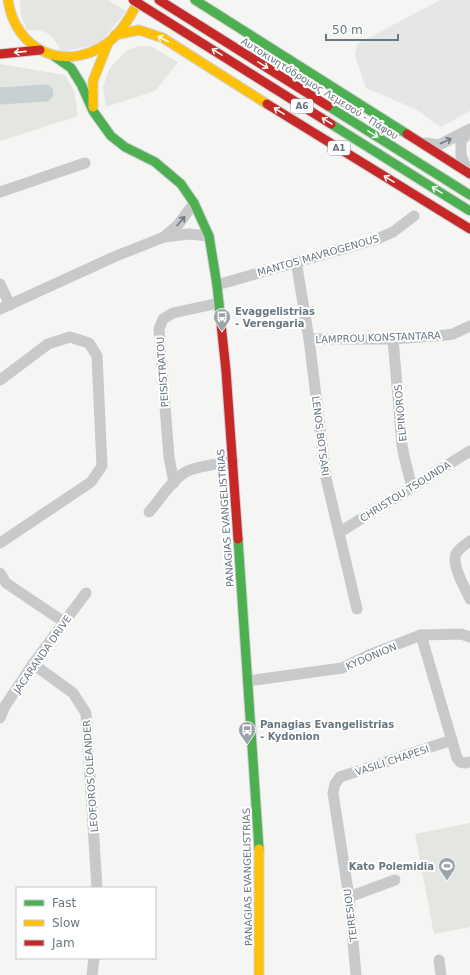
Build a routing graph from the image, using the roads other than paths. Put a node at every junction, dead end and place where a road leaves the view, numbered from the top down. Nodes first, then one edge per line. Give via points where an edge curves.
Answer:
1 (133, 0) edge
2 (139, 0) edge
3 (159, 0) edge
4 (195, 0) edge
5 (8, 3) edge
6 (3, 15) dead end
7 (115, 35) junction
8 (108, 43) junction
9 (40, 50) junction
10 (0, 54) edge
11 (54, 56) junction
12 (93, 111) junction
13 (470, 130) edge
14 (421, 142) junction
15 (85, 163) dead end
16 (468, 173) edge
17 (0, 192) edge
18 (470, 195) edge
19 (194, 203) junction
20 (470, 211) edge
21 (414, 216) dead end
22 (470, 229) edge
23 (209, 236) junction
24 (164, 237) junction
25 (296, 262) junction
26 (0, 284) edge
27 (217, 285) junction
28 (219, 303) junction
29 (5, 307) edge
30 (470, 326) edge
31 (309, 339) junction
32 (393, 339) junction
33 (0, 380) edge
34 (470, 451) edge
35 (233, 462) junction
36 (174, 483) junction
37 (412, 487) junction
38 (150, 512) dead end
39 (340, 532) junction
40 (470, 541) edge
41 (0, 543) edge
42 (0, 572) edge
43 (3, 584) edge
44 (86, 593) dead end
45 (470, 599) edge
46 (357, 609) dead end
47 (64, 622) junction
48 (421, 635) junction
49 (470, 637) edge
50 (33, 664) junction
51 (248, 681) junction
52 (0, 718) edge
53 (452, 740) junction
54 (465, 762) edge
55 (335, 784) joint
56 (395, 880) dead end
57 (97, 887) edge
58 (348, 897) junction
59 (94, 959) edge
60 (439, 960) dead end
61 (92, 975) edge
62 (259, 975) edge
63 (356, 975) edge
64 (442, 975) edge

20 -> 1 main road, A6, bridge
2 - 7 main road
3 -> 18 main road, Αυτοκινητόδρομος Λεμεσού - Πάφου / A6
4 - 14 main road
5 - 6 main road
5 - 9 main road via 15,24 26,39
7 - 8 main road
22 -> 7 main road, A1 via 163,38 139,30
8 - 11 main road via 73,57
8 - 12 main road via 93,81
9 -> 10 main road
9 - 11 main road
11 - 12 main road, PANAGIAS EVANGELISTRIAS via 71,68
12 - 19 main road, PANAGIAS EVANGELISTRIAS via 111,136 125,148 155,162 173,176
14 -> 13 street via 438,145
13 - 16 street via 461,141 461,155
14 - 16 main road
15 - 17 street
19 - 23 main road, PANAGIAS EVANGELISTRIAS
24 -> 19 street via 178,225
21 - 25 street, MANTOS MAVROGENOUS via 393,232 376,239
23 - 24 street via 189,234
23 - 27 main road, PANAGIAS EVANGELISTRIAS
24 - 29 street
25 - 27 street, MANTOS MAVROGENOUS
25 - 31 street, LENOS BOTSARI
26 - 29 street
27 - 28 main road, PANAGIAS EVANGELISTRIAS
28 - 35 main road, PANAGIAS EVANGELISTRIAS
28 - 36 street, PEISISTRATOU via 173,313 163,319 159,330 169,457
30 - 32 street, LAMPROU KONSTANTARA via 453,334
31 - 32 street, LAMPROU KONSTANTARA
31 - 39 street, LENOS BOTSARI via 326,478
32 - 37 street, ELPINOROS via 402,445
33 - 41 street via 48,344 70,337 89,342 97,356 102,466 92,482
34 - 37 street, CHRISTOU TSOUNDA
35 - 36 street via 185,472
35 - 51 main road, PANAGIAS EVANGELISTRIAS
36 - 38 street
37 - 39 street, CHRISTOU TSOUNDA
39 - 46 street, LENOS BOTSARI
40 - 45 street via 455,555 455,565
42 - 43 street
43 - 47 street
44 - 47 street, JACARANDA DRIVE
47 - 50 street, JACARANDA DRIVE
48 - 49 street, KYDONION via 461,634
48 - 51 street, KYDONION via 342,668
48 - 53 street
50 - 52 street, JACARANDA DRIVE
50 - 57 street, LEOFOROS OLEANDER via 73,692 86,713
51 - 62 main road, PANAGIAS EVANGELISTRIAS via 259,839
53 - 54 street via 457,758
53 - 55 street, VASILI CHAPESI via 340,777
55 - 58 street, TEIRESIOU via 333,793
56 - 58 street
58 - 63 street, TEIRESIOU
59 - 61 street
60 - 64 street

